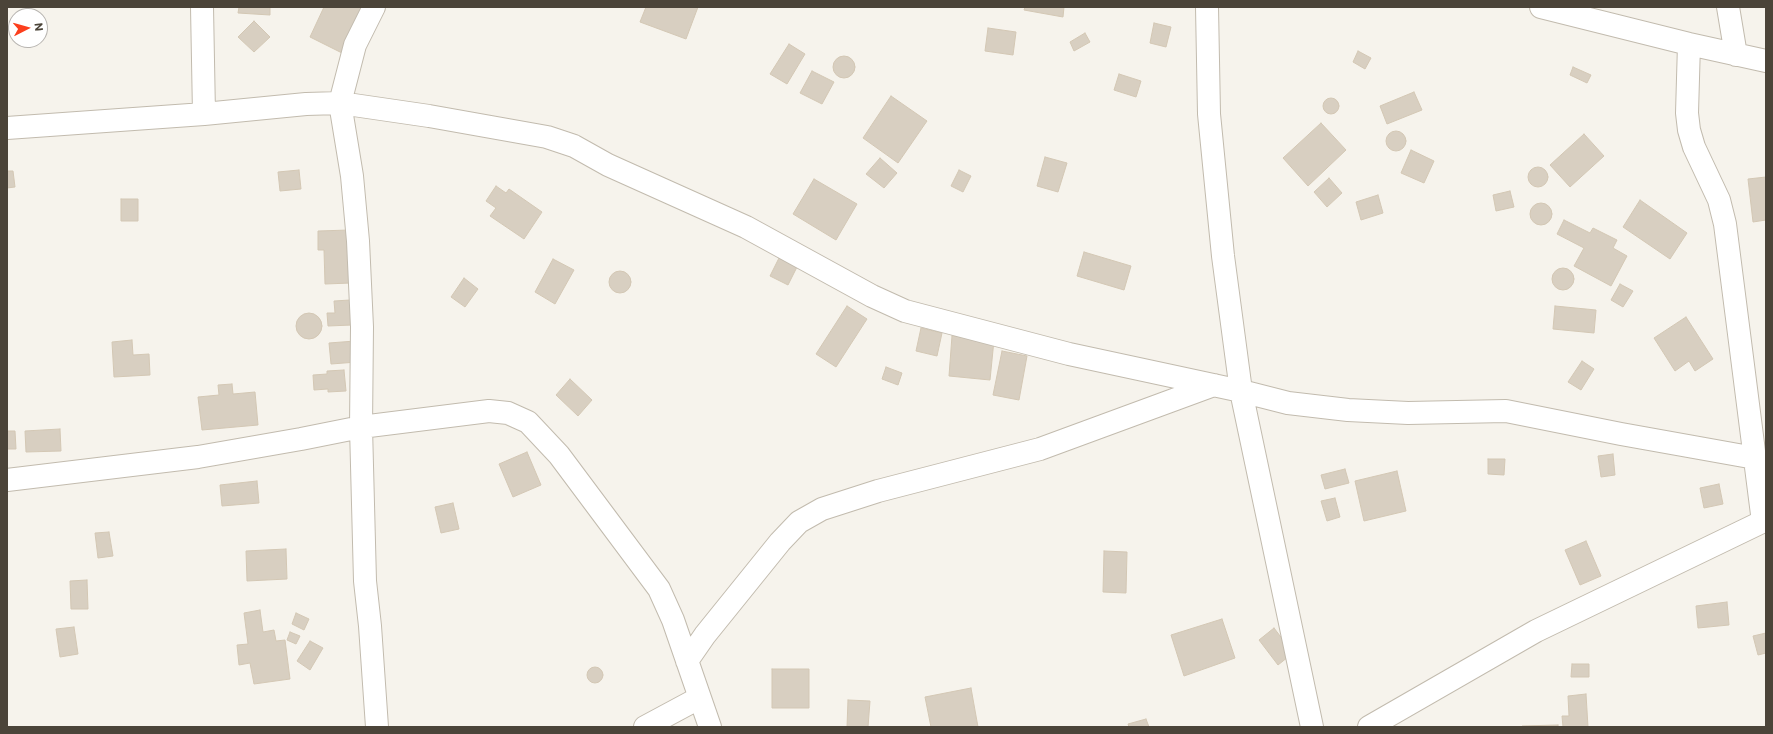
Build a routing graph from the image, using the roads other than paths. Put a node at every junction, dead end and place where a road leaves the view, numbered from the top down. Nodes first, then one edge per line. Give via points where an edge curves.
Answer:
1 (202, 7) edge
2 (374, 7) edge
3 (1207, 7) edge
4 (1541, 7) edge
5 (1728, 7) edge
6 (1689, 44) junction
7 (1736, 55) junction
8 (1766, 61) edge
9 (340, 103) junction
10 (204, 114) junction
11 (7, 128) edge
12 (1214, 385) junction
13 (1241, 391) junction
14 (361, 427) junction
15 (1755, 458) junction
16 (7, 480) edge
17 (1765, 521) edge
18 (687, 661) junction
19 (699, 698) junction
20 (378, 727) edge
21 (645, 727) edge
22 (710, 727) edge
23 (1312, 727) edge
24 (1369, 727) edge

1 - 10 street
2 - 9 street via 355,45
3 - 13 street via 1209,114 1223,256
4 - 6 street
5 - 7 street
6 - 7 street
6 - 15 street via 1689,130 1694,147 1719,200 1725,224
7 - 8 street
9 - 10 street
9 - 12 street via 546,137 574,146 608,165 746,227 872,296 905,311 1068,354
9 - 14 street via 352,176 358,241 362,327
10 - 11 street
12 - 13 street
12 - 18 street via 1040,449 822,508 799,522 780,542
13 - 15 street via 1288,403 1348,410 1408,413 1506,411
13 - 23 street
14 - 16 street via 198,457
14 - 18 street via 489,411 508,413 528,422 559,455 658,589 673,620
14 - 20 street via 365,581
15 - 17 street
17 - 24 street via 1536,631
18 - 19 street
19 - 21 street
19 - 22 street

